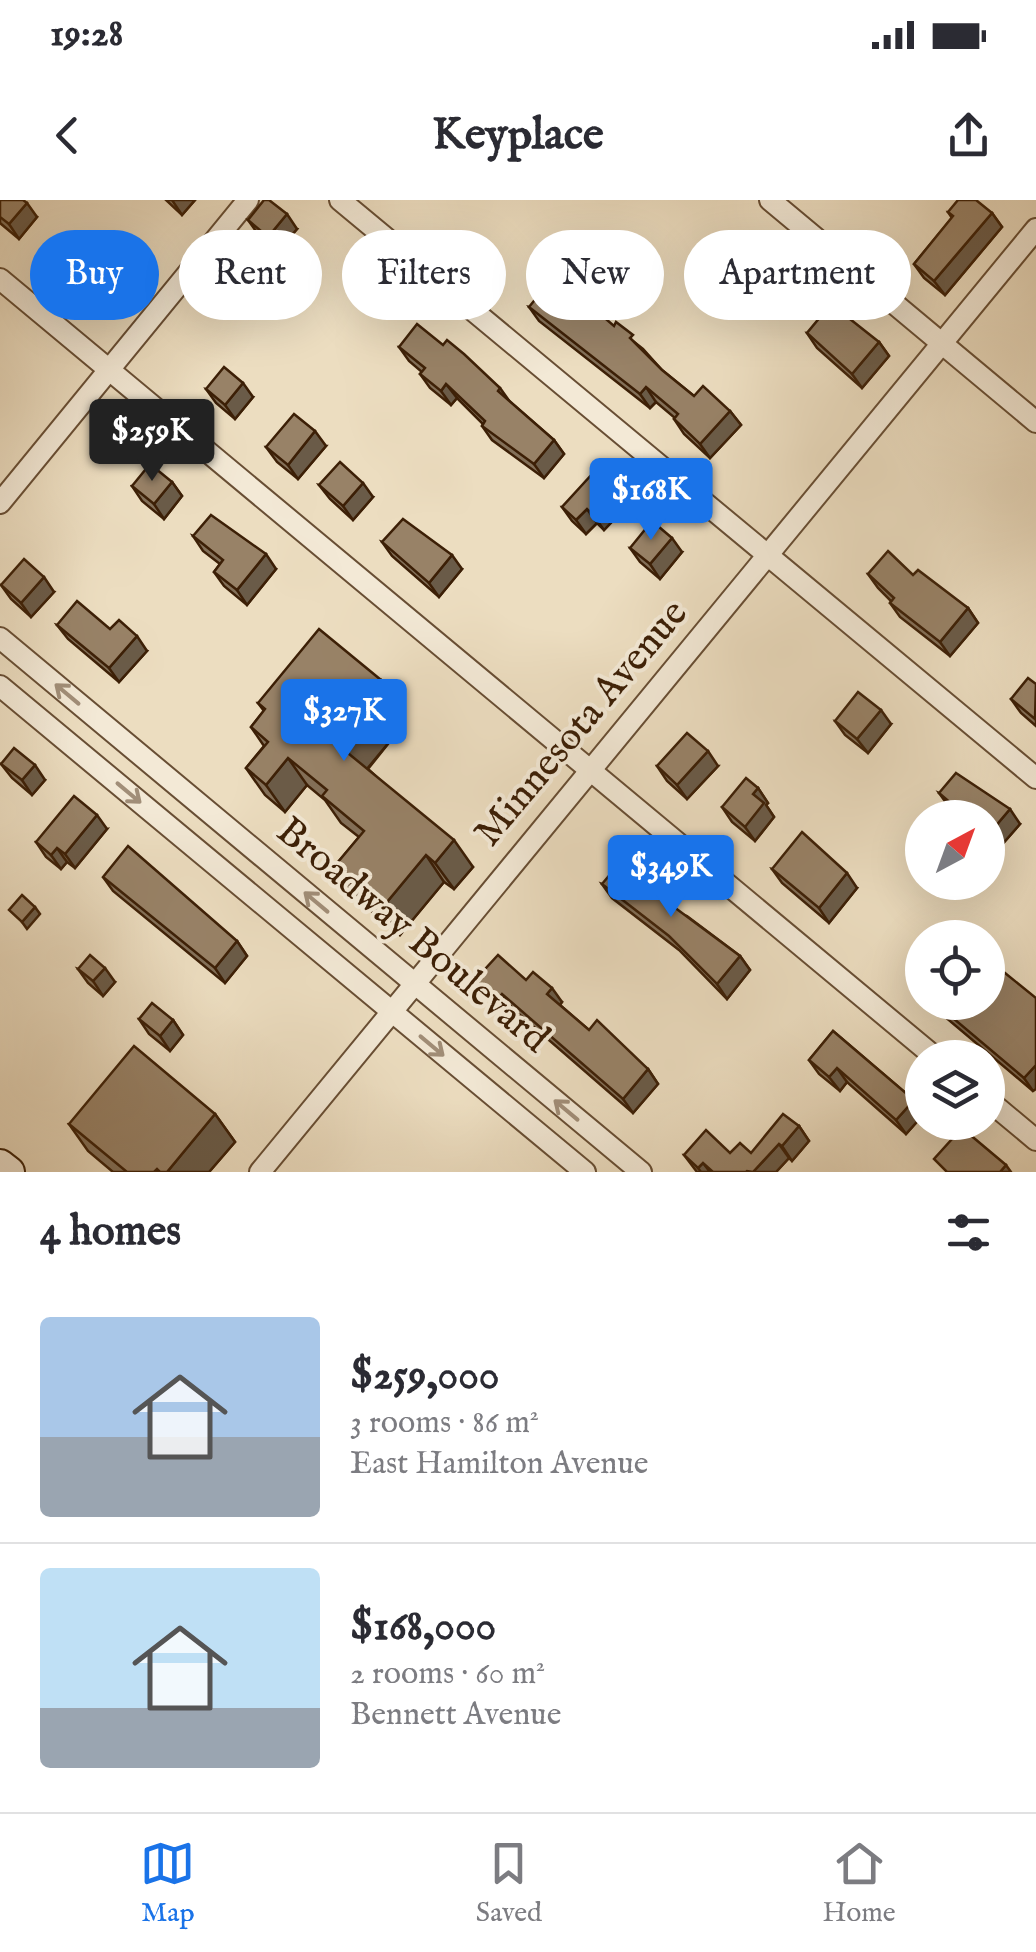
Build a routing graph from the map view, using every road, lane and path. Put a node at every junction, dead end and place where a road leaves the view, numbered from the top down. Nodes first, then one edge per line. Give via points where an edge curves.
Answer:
1 (248, 200) edge
2 (340, 200) edge
3 (770, 200) edge
4 (1036, 229) edge
5 (0, 279) edge
6 (942, 344) junction
7 (110, 370) junction
8 (1036, 422) edge
9 (0, 503) edge
10 (768, 555) junction
11 (0, 638) edge
12 (0, 686) edge
13 (588, 770) junction
14 (1036, 778) edge
15 (416, 984) junction
16 (392, 1012) junction
17 (914, 1040) edge
18 (1005, 1114) edge
19 (1036, 1140) edge
20 (0, 1164) edge
21 (9, 1172) edge
22 (260, 1172) edge
23 (585, 1172) edge
24 (641, 1172) edge

1 - 7 street
2 - 10 street
3 - 6 street
4 - 6 street, Minnesota Avenue
5 - 7 street
6 - 8 street
6 - 10 street, Minnesota Avenue
7 - 9 street
7 - 13 street
10 - 13 street, Minnesota Avenue
10 - 14 street
15 -> 11 street, Broadway Boulevard
12 -> 16 street, Broadway Boulevard
13 - 15 street, Minnesota Avenue
13 - 17 street
15 - 16 street, Minnesota Avenue
24 -> 15 street, Broadway Boulevard
16 - 22 street, Minnesota Avenue
16 -> 23 street, Broadway Boulevard
18 - 19 street
20 - 21 main road

